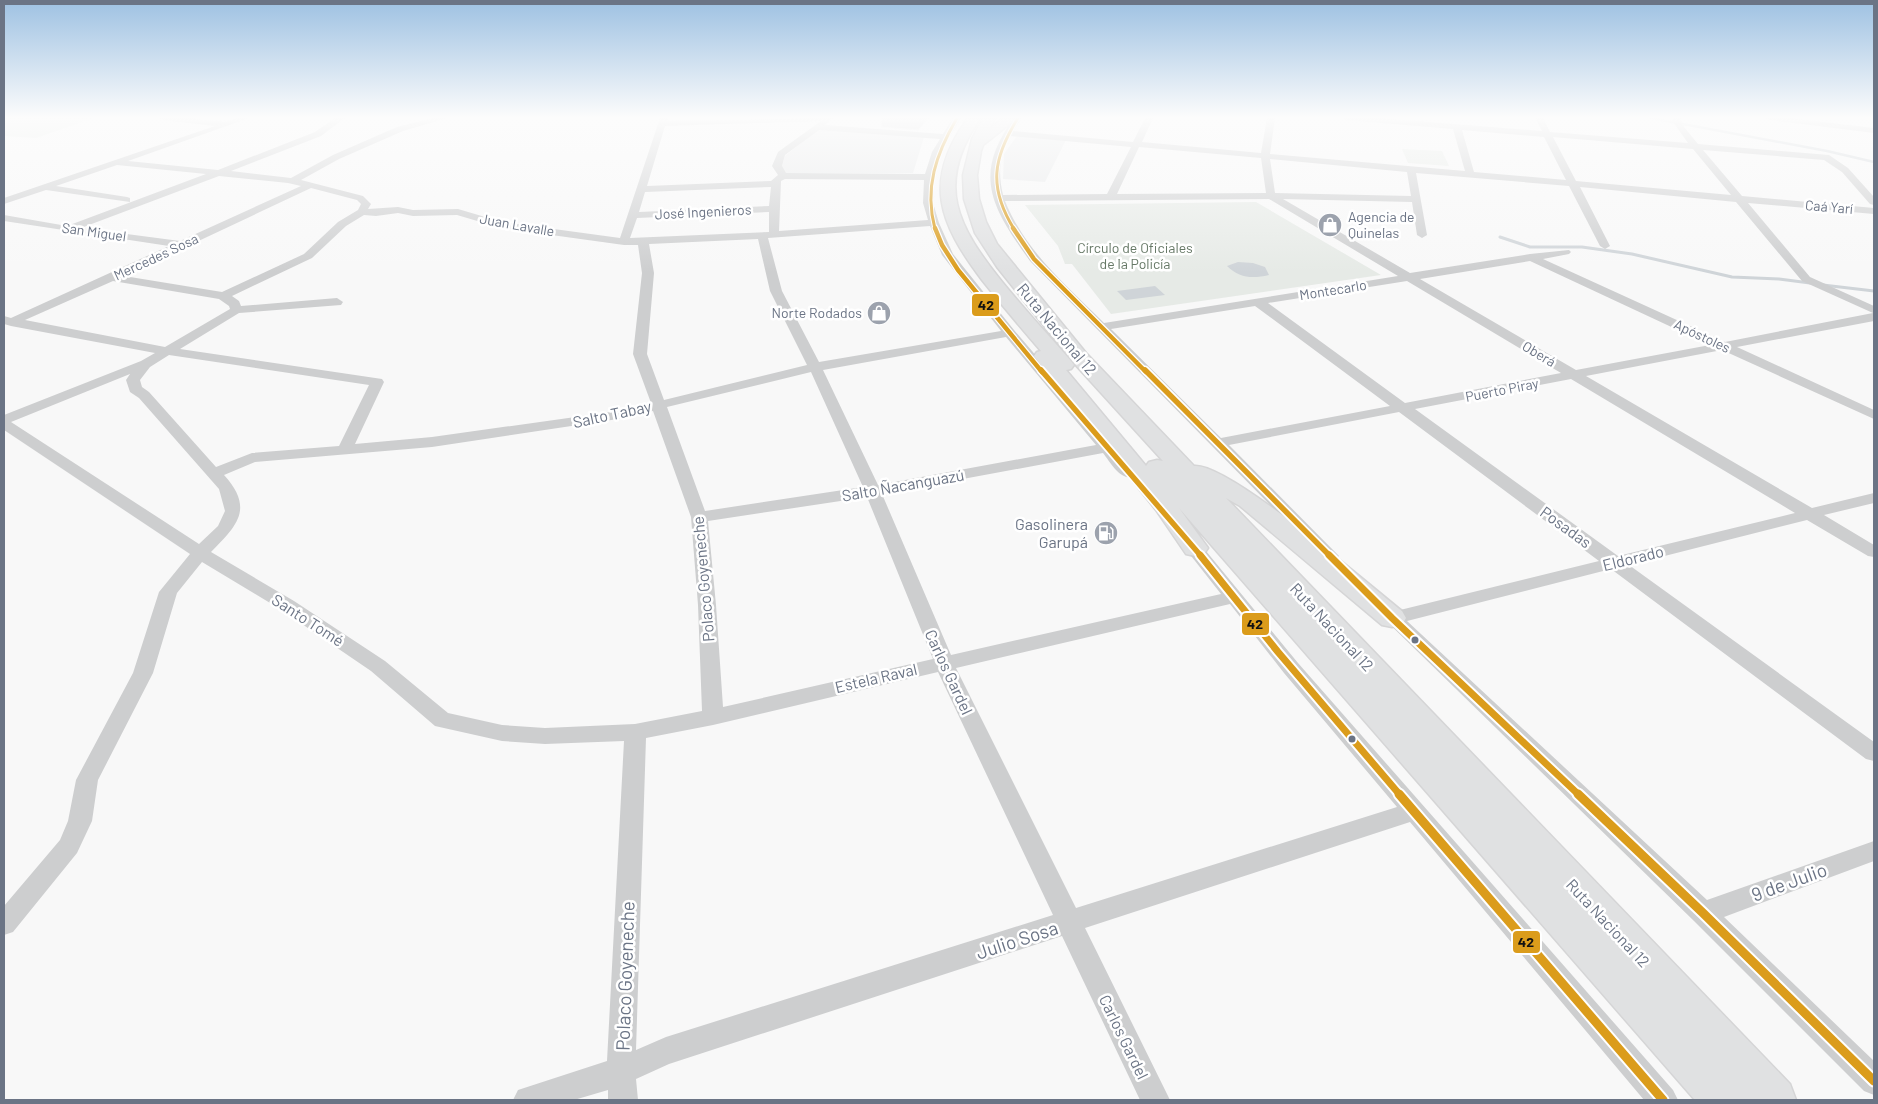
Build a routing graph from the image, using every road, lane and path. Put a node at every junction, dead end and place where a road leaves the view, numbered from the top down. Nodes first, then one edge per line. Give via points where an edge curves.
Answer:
1 (1411, 169) edge
2 (98, 170) edge
3 (177, 170) edge
4 (230, 170) edge
5 (313, 170) edge
6 (648, 170) edge
7 (778, 170) edge
8 (931, 170) edge
9 (950, 170) edge
10 (972, 170) edge
11 (995, 170) edge
12 (1124, 170) edge
13 (1267, 170) edge
14 (1417, 170) edge
15 (1469, 170) edge
16 (1566, 170) edge
17 (1717, 170) edge
18 (1843, 170) edge
19 (218, 174) junction
20 (1470, 174) junction
21 (929, 177) junction
22 (779, 180) junction
23 (292, 181) junction
24 (1573, 184) junction
25 (308, 186) junction
26 (46, 187) junction
27 (642, 189) junction
28 (1861, 190) junction
29 (1874, 195) edge
30 (1271, 196) junction
31 (1111, 197) junction
32 (998, 198) junction
33 (1416, 198) junction
34 (1741, 199) junction
35 (127, 200) dead end
36 (4, 202) edge
37 (1874, 202) edge
38 (774, 209) junction
39 (1874, 211) edge
40 (362, 212) junction
41 (633, 215) junction
42 (4, 218) edge
43 (26, 222) junction
44 (934, 223) junction
45 (68, 229) junction
46 (4, 230) edge
47 (768, 235) junction
48 (1422, 235) dead end
49 (624, 242) junction
50 (643, 242) junction
51 (184, 245) junction
52 (1605, 246) dead end
53 (1565, 252) dead end
54 (1530, 256) junction
55 (112, 278) junction
56 (1409, 278) junction
57 (223, 296) junction
58 (337, 302) dead end
59 (1257, 302) junction
60 (236, 310) junction
61 (1874, 310) edge
62 (1874, 317) edge
63 (6, 322) edge
64 (1100, 327) junction
65 (1017, 328) junction
66 (1725, 347) junction
67 (167, 351) junction
68 (145, 364) junction
69 (815, 367) junction
70 (1575, 376) junction
71 (658, 404) junction
72 (1403, 408) junction
73 (1874, 415) edge
74 (4, 422) edge
75 (1218, 443) junction
76 (1106, 448) junction
77 (345, 450) junction
78 (1174, 460) junction
79 (214, 473) junction
80 (871, 491) junction
81 (1874, 498) edge
82 (1809, 514) junction
83 (699, 517) junction
84 (1195, 548) junction
85 (1874, 552) edge
86 (200, 553) junction
87 (1614, 563) junction
88 (1235, 597) junction
89 (1392, 618) junction
90 (944, 662) junction
91 (713, 717) junction
92 (634, 732) junction
93 (1874, 753) edge
94 (1415, 811) junction
95 (1874, 851) edge
96 (1703, 913) junction
97 (1069, 923) junction
98 (4, 924) edge
99 (621, 1071) junction
100 (1874, 1081) edge
101 (528, 1100) edge
102 (623, 1100) edge
103 (1155, 1100) edge
104 (1663, 1100) edge
105 (1724, 1100) edge
106 (1774, 1100) edge

1 - 33 street
2 - 26 street
3 - 19 street
4 - 19 street
5 - 23 street
6 - 27 street
7 - 22 street, Carlos Gardel
8 - 21 street
9 - 65 highway, Ruta Nacional 12 via 948,184 953,222 967,248 1003,296
10 - 78 highway, Ruta Nacional 12 via 970,183 974,210 990,245 1079,357
11 - 32 street
12 - 31 street
13 - 30 street
14 - 20 street, Caá Yarí
15 - 20 street
16 - 24 street
17 - 34 street
18 - 28 street
19 - 23 street
19 - 45 street
20 - 24 street, Caá Yarí
21 - 22 street
21 - 44 street via 928,203
22 - 27 street
22 - 38 street, Carlos Gardel
23 - 25 street
24 - 34 street, Caá Yarí
24 - 52 street
25 - 40 street via 360,198 366,204
25 - 51 street, Mercedes Sosa
26 - 35 street
26 - 36 street
27 - 41 street
28 - 29 street
28 - 37 street
30 - 31 street
30 - 33 street
30 - 56 street, Oberá
31 - 32 street
32 - 64 street via 1008,224 1034,259
33 - 48 street
34 - 39 street, Caá Yarí
34 - 61 street via 1806,279
38 - 41 street, José Ingenieros
38 - 47 street, Carlos Gardel
40 - 49 street, Juan Lavalle via 458,212 501,225
40 - 57 street via 342,224 308,256
41 - 49 street
42 - 43 street, San Miguel
43 - 45 street, San Miguel
43 - 46 street
44 - 47 street, Juan Lavalle
44 - 65 street via 948,255
45 - 51 street, San Miguel
47 - 50 street, Juan Lavalle
47 - 69 street, Carlos Gardel via 776,291
49 - 50 street, Juan Lavalle
50 - 71 street, Polaco Goyeneche via 648,273 640,354
51 - 55 street, Mercedes Sosa
53 - 54 street, Montecarlo
54 - 56 street, Montecarlo
54 - 66 street, Apóstoles
55 - 57 street
55 - 63 street, Mercedes Sosa
56 - 59 street, Montecarlo
56 - 70 street, Oberá
57 - 60 street via 235,304
58 - 60 street
59 - 64 street, Montecarlo
59 - 72 street, Posadas
60 - 67 street
62 - 66 street, Puerto Piray
63 - 67 street
64 - 75 street
65 - 69 street, Salto Tabay
65 - 76 street
65 - 84 highway via 1044,356 1165,504
65 - 105 highway, Ruta Nacional 12
66 - 70 street, Puerto Piray
66 - 73 street, Apóstoles
67 - 68 street
67 - 77 street via 377,382
68 - 74 street
68 - 79 street via 133,380 136,389
69 - 71 street, Salto Tabay
69 - 80 street, Carlos Gardel
70 - 72 street, Puerto Piray
70 - 82 street, Oberá
71 - 77 street, Salto Tabay via 618,415 556,425
71 - 83 street, Polaco Goyeneche
72 - 75 street, Puerto Piray
72 - 87 street, Posadas
74 - 86 street, Santo Tomé
75 - 89 street
76 - 80 street, Salto Ñacanguazú
76 - 84 street
77 - 79 street, Salto Tabay via 252,458
78 - 89 highway via 1249,501
78 - 106 highway, Ruta Nacional 12
79 - 86 street via 227,488 233,511 226,528
80 - 83 street, Salto Ñacanguazú
80 - 90 street, Carlos Gardel
81 - 82 street, Eldorado
82 - 85 street, Oberá
82 - 87 street, Eldorado
83 - 91 street, Polaco Goyeneche
84 - 88 street
86 - 92 street, Santo Tomé via 287,605 378,666 442,720 502,733 545,736
86 - 98 street via 168,592 143,673 87,780 80,821 69,846
87 - 89 street, Eldorado
87 - 93 street, Posadas
88 - 90 street, Estela Raval
88 - 94 street via 1291,668
89 - 96 street
90 - 91 street, Estela Raval
90 - 97 street, Carlos Gardel
91 - 92 street, Estela Raval
92 - 99 street, Polaco Goyeneche
94 - 97 street, Julio Sosa
94 - 104 street
95 - 96 street, 9 de Julio
96 - 100 street
97 - 99 street, Julio Sosa via 666,1051
97 - 103 street, Carlos Gardel
99 - 101 street, Julio Sosa
99 - 102 street, Polaco Goyeneche

